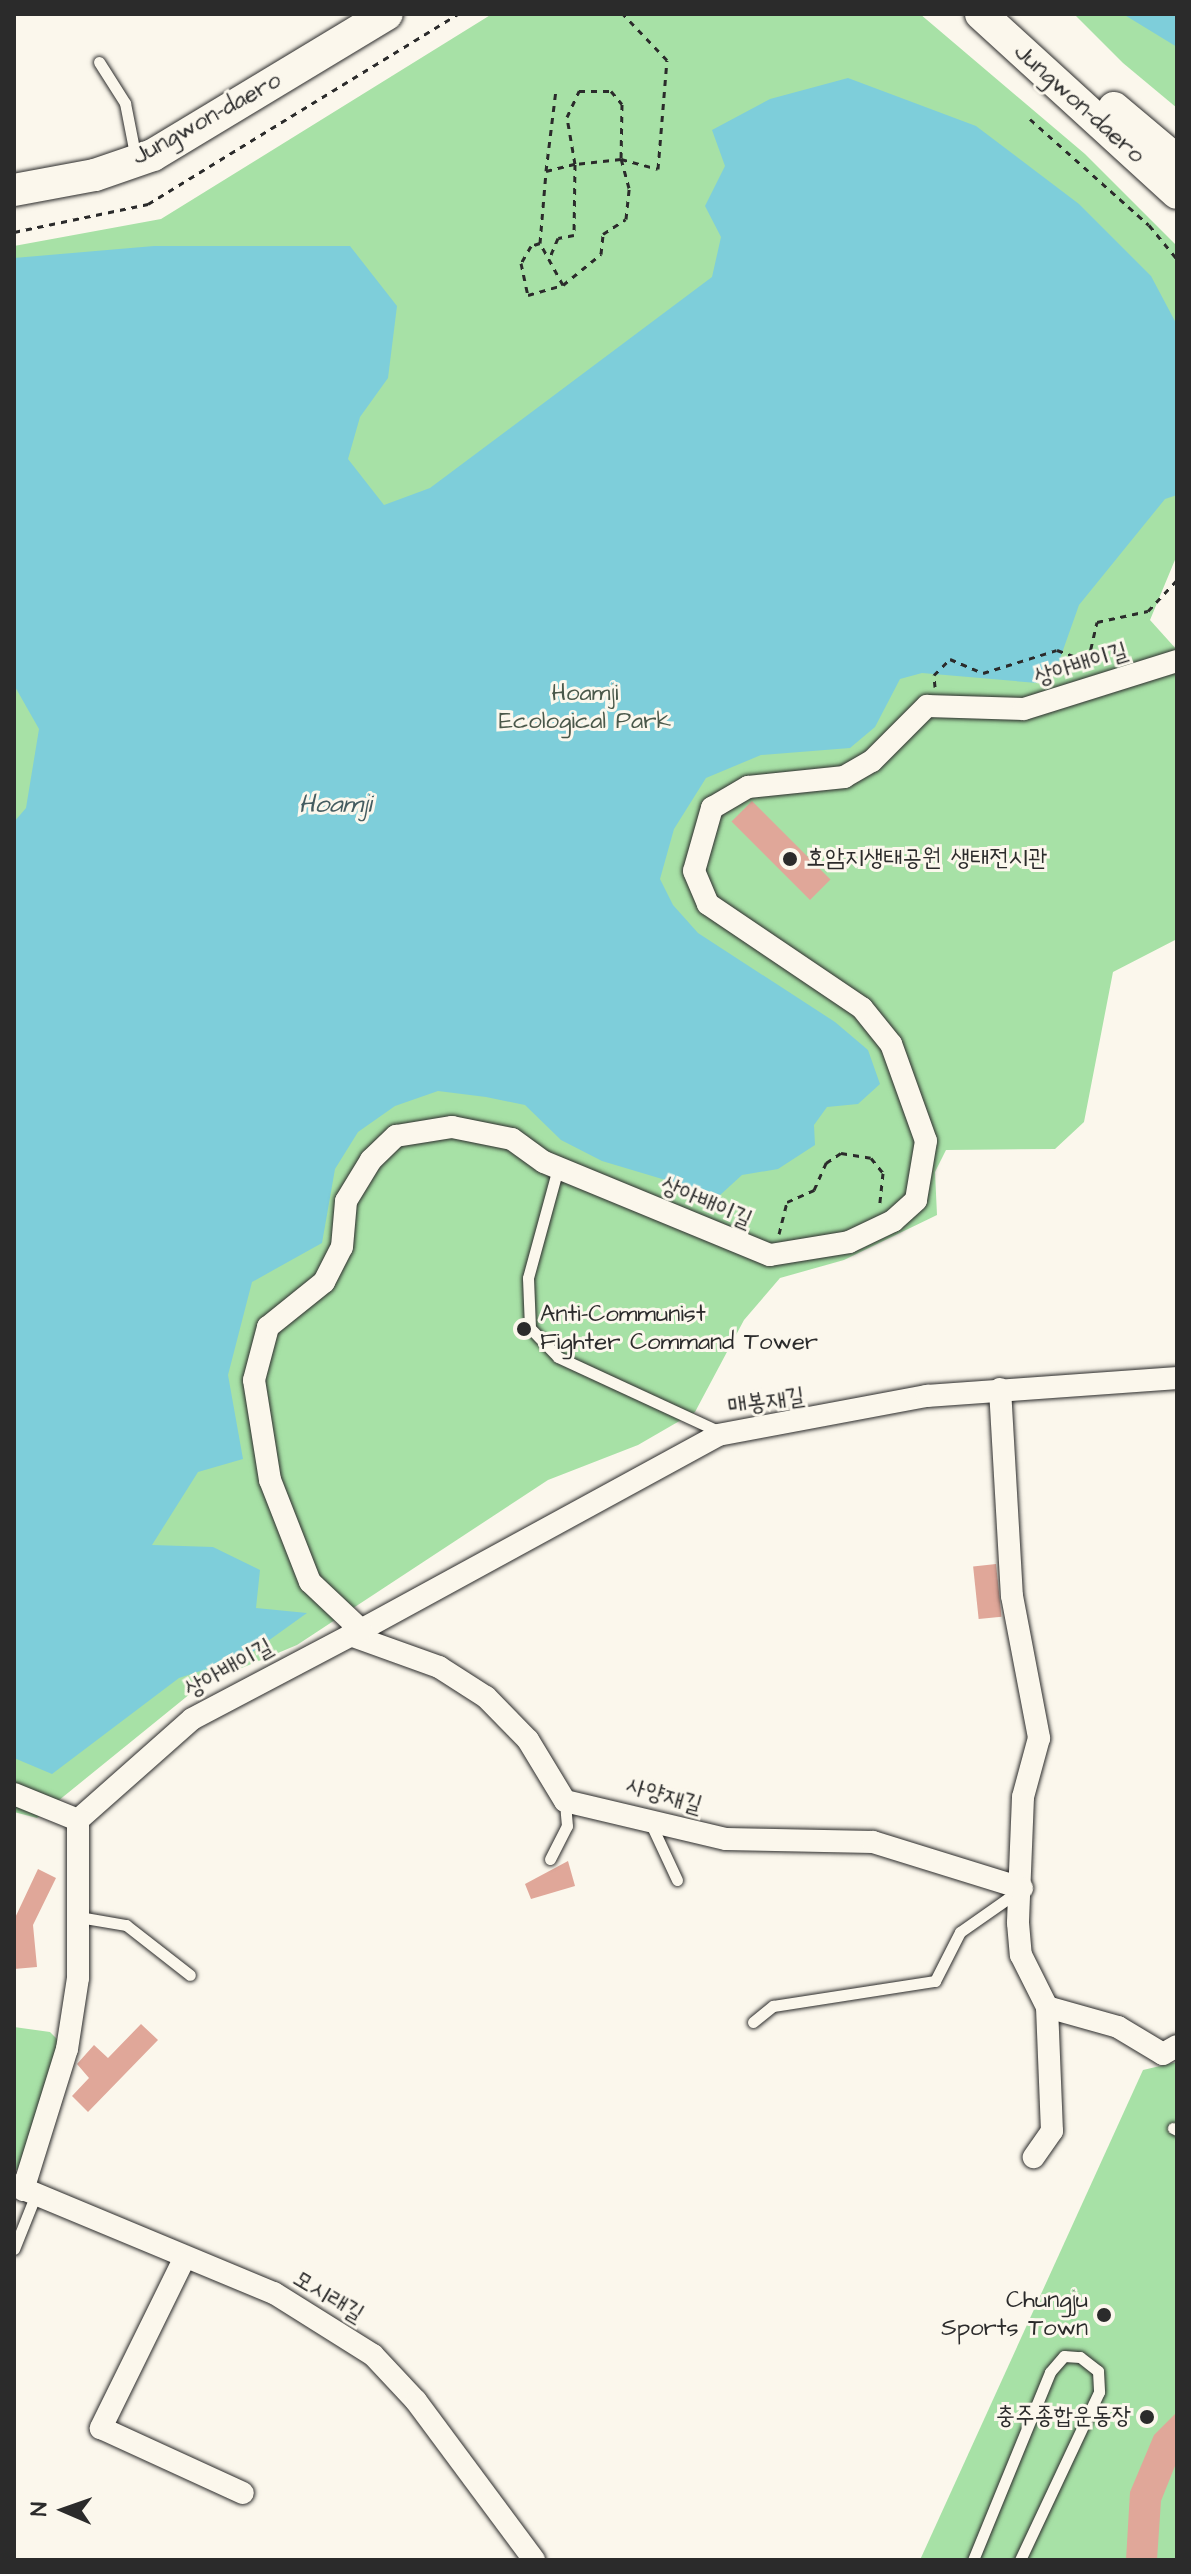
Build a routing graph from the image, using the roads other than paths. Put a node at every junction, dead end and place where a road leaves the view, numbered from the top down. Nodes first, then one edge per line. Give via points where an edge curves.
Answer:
1 (387, 14) edge
2 (981, 14) edge
3 (1013, 19) edge
4 (99, 62) dead end
5 (136, 161) junction
6 (1177, 161) edge
7 (14, 190) edge
8 (1177, 193) edge
9 (1176, 663) edge
10 (558, 1168) junction
11 (1177, 1378) edge
12 (1000, 1389) junction
13 (724, 1434) junction
14 (356, 1633) junction
15 (14, 1794) edge
16 (565, 1801) junction
17 (78, 1820) junction
18 (650, 1822) junction
19 (550, 1859) dead end
20 (677, 1880) dead end
21 (1022, 1888) junction
22 (79, 1917) junction
23 (190, 1975) dead end
24 (1047, 2007) junction
25 (753, 2022) dead end
26 (1177, 2046) edge
27 (1034, 2157) dead end
28 (24, 2190) edge
29 (14, 2249) edge
30 (185, 2257) junction
31 (243, 2493) dead end
32 (534, 2560) edge
33 (973, 2560) edge
34 (1020, 2560) edge

1 - 5 main road, Jungwon-daero
2 - 8 main road, Jungwon-daero
3 - 6 main road, Jungwon-daero
4 - 5 lane via 125,103
5 - 7 main road, Jungwon-daero
9 - 10 street, 상아배이길 via 1024,709 927,706 872,761 844,777 748,787 712,808 694,871 708,904 839,990 891,1044 926,1141 916,1200 893,1221 849,1242 770,1255
10 - 13 lane via 528,1278 530,1328 558,1357
10 - 14 street, 상아배이길 via 512,1139 474,1129 396,1136 371,1160 346,1201 342,1247 324,1282 268,1327 254,1380 270,1480 310,1582
11 - 12 street, 매봉재길
12 - 13 street, 매봉재길
12 - 21 street via 1012,1596 1039,1738 1023,1797
13 - 14 street, 매봉재길
14 - 16 street via 439,1667 486,1697 528,1740
14 - 17 street, 상아배이길 via 192,1719
15 - 17 street
16 - 18 street, 사양재길
16 - 19 lane via 567,1826
17 - 22 street
18 - 20 lane
18 - 21 street, 사양재길 via 726,1839 873,1842
21 - 24 street via 1021,1955
21 - 25 lane via 960,1932 935,1981 773,2006
22 - 23 lane via 126,1925
22 - 28 street via 67,2049
24 - 26 street via 1118,2027 1163,2054
24 - 27 street via 1052,2131
28 - 29 lane
28 - 30 street, 모시래길
30 - 31 street via 101,2428
30 - 32 street, 모시래길 via 274,2293 373,2355 416,2401
33 - 34 lane via 1050,2372 1064,2356 1080,2357 1098,2371 1099,2392

